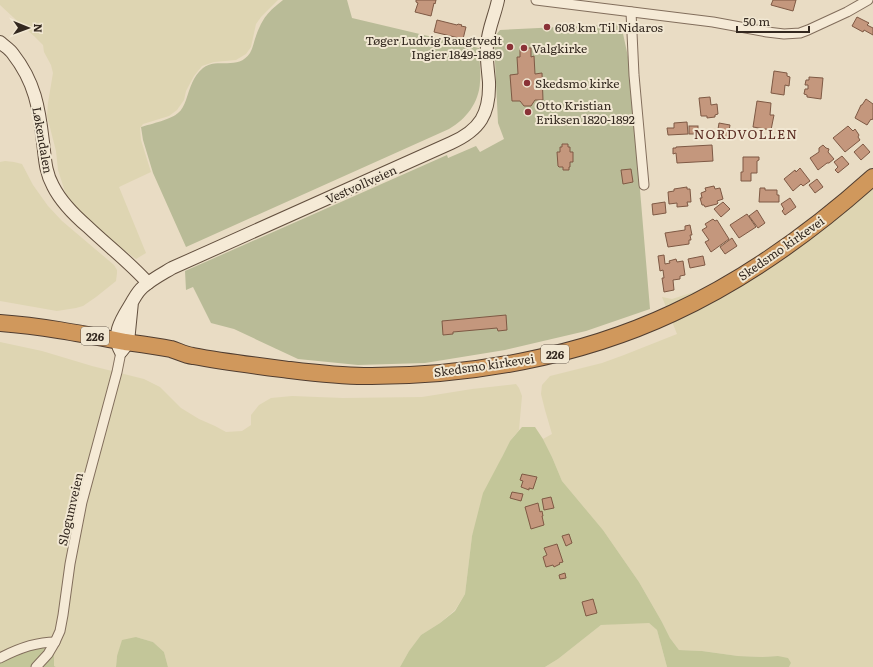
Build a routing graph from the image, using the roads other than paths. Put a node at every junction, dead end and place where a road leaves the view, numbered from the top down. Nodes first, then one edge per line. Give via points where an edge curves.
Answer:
1 (498, 0) edge
2 (536, 0) edge
3 (868, 0) edge
4 (631, 12) junction
5 (0, 42) edge
6 (873, 177) edge
7 (644, 185) dead end
8 (148, 283) junction
9 (122, 345) junction
10 (55, 642) junction
11 (0, 658) edge
12 (36, 667) edge

1 - 8 street, Vestvollveien via 488,38 487,104 482,119 471,132 172,268
2 - 4 street
3 - 4 street via 818,26 792,34
4 - 7 street
5 - 8 street, Løkendalen via 12,53 27,74 36,98 46,170 58,196 73,214 134,267
6 - 9 highway, Skedsmo kirkevei / 226 via 795,241 695,302 616,336 540,357 482,368 363,376 314,372 190,356 172,350
8 - 9 street, Vestvollveien via 132,302
9 - 9 highway, Skedsmo kirkevei / 226 via 32,325 0,323 44,337
9 - 10 street, Slogumveien via 82,502 60,631
10 - 11 street via 14,651
10 - 12 street, Slogumveien

